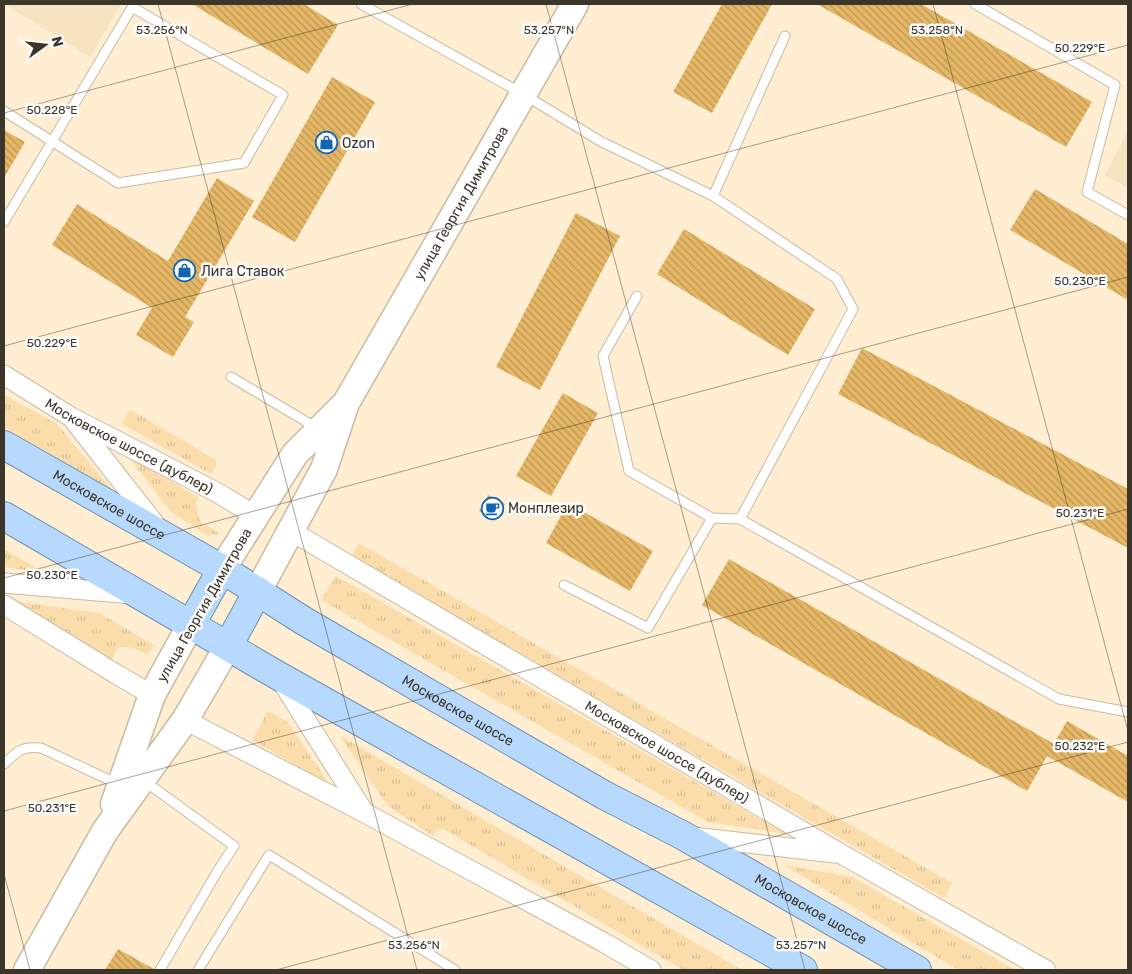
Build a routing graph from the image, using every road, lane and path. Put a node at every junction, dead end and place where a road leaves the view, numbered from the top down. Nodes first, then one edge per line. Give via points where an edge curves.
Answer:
1 (361, 4) edge
2 (575, 4) edge
3 (975, 4) edge
4 (133, 5) edge
5 (785, 36) dead end
6 (523, 94) junction
7 (4, 111) edge
8 (51, 141) junction
9 (713, 196) junction
10 (1128, 216) edge
11 (4, 222) edge
12 (637, 296) dead end
13 (4, 375) edge
14 (231, 377) dead end
15 (346, 403) junction
16 (71, 417) junction
17 (319, 430) junction
18 (4, 446) edge
19 (4, 516) edge
20 (256, 516) junction
21 (712, 518) junction
22 (740, 519) junction
23 (291, 531) junction
24 (167, 539) junction
25 (222, 570) junction
26 (4, 583) edge
27 (564, 585) dead end
28 (258, 591) junction
29 (141, 595) junction
30 (4, 605) edge
31 (191, 624) junction
32 (228, 646) junction
33 (278, 675) junction
34 (152, 695) junction
35 (1128, 712) edge
36 (185, 720) junction
37 (4, 764) edge
38 (132, 782) junction
39 (365, 813) junction
40 (682, 835) junction
41 (843, 854) junction
42 (27, 970) edge
43 (160, 970) edge
44 (198, 970) edge
45 (455, 970) edge
46 (651, 970) edge
47 (803, 970) edge
48 (917, 970) edge
49 (1046, 970) edge

1 - 6 lane
2 - 6 main road, улица Георгия Димитрова
3 - 10 lane via 1115,85 1087,192
4 - 8 lane
4 - 8 lane via 283,95 244,164 118,183
5 - 9 lane
6 - 9 lane via 600,141
6 - 15 main road, улица Георгия Димитрова
7 - 8 lane
8 - 11 lane
9 - 22 lane via 837,279 853,309
12 - 21 lane via 602,356 629,471
13 - 16 street, Московское шоссе (дублер)
14 - 17 lane
15 - 17 main road, улица Георгия Димитрова
15 - 23 main road, улица Георгия Димитрова via 324,469
16 - 20 street, Московское шоссе (дублер)
16 - 24 street
17 - 20 main road, улица Георгия Димитрова via 295,454
18 - 24 main road, Московское шоссе
19 - 29 main road
20 - 25 main road, улица Георгия Димитрова
21 - 22 lane
21 - 27 lane via 648,628
22 - 35 lane via 1059,699
23 - 28 main road, улица Георгия Димитрова
23 - 41 street, Московское шоссе (дублер)
24 - 25 main road, Московское шоссе
25 - 28 main road, Московское шоссе
25 - 31 main road, улица Георгия Димитрова
26 - 29 street
28 - 32 main road, улица Георгия Димитрова
28 - 40 main road, Московское шоссе via 604,795
29 - 31 main road
30 - 34 street
31 - 32 main road
31 - 34 main road, улица Георгия Димитрова
32 - 33 main road
32 - 36 main road, улица Георгия Димитрова
33 - 39 street
33 - 47 main road
34 - 38 main road, улица Георгия Димитрова
36 - 38 main road, улица Георгия Димитрова
36 - 39 street
37 - 38 lane via 28,747 41,748
38 - 42 main road, улица Георгия Димитрова
38 - 43 lane via 234,846
39 - 46 street
40 - 41 street
40 - 48 main road, Московское шоссе
41 - 49 street, Московское шоссе (дублер)
44 - 45 lane via 269,855

